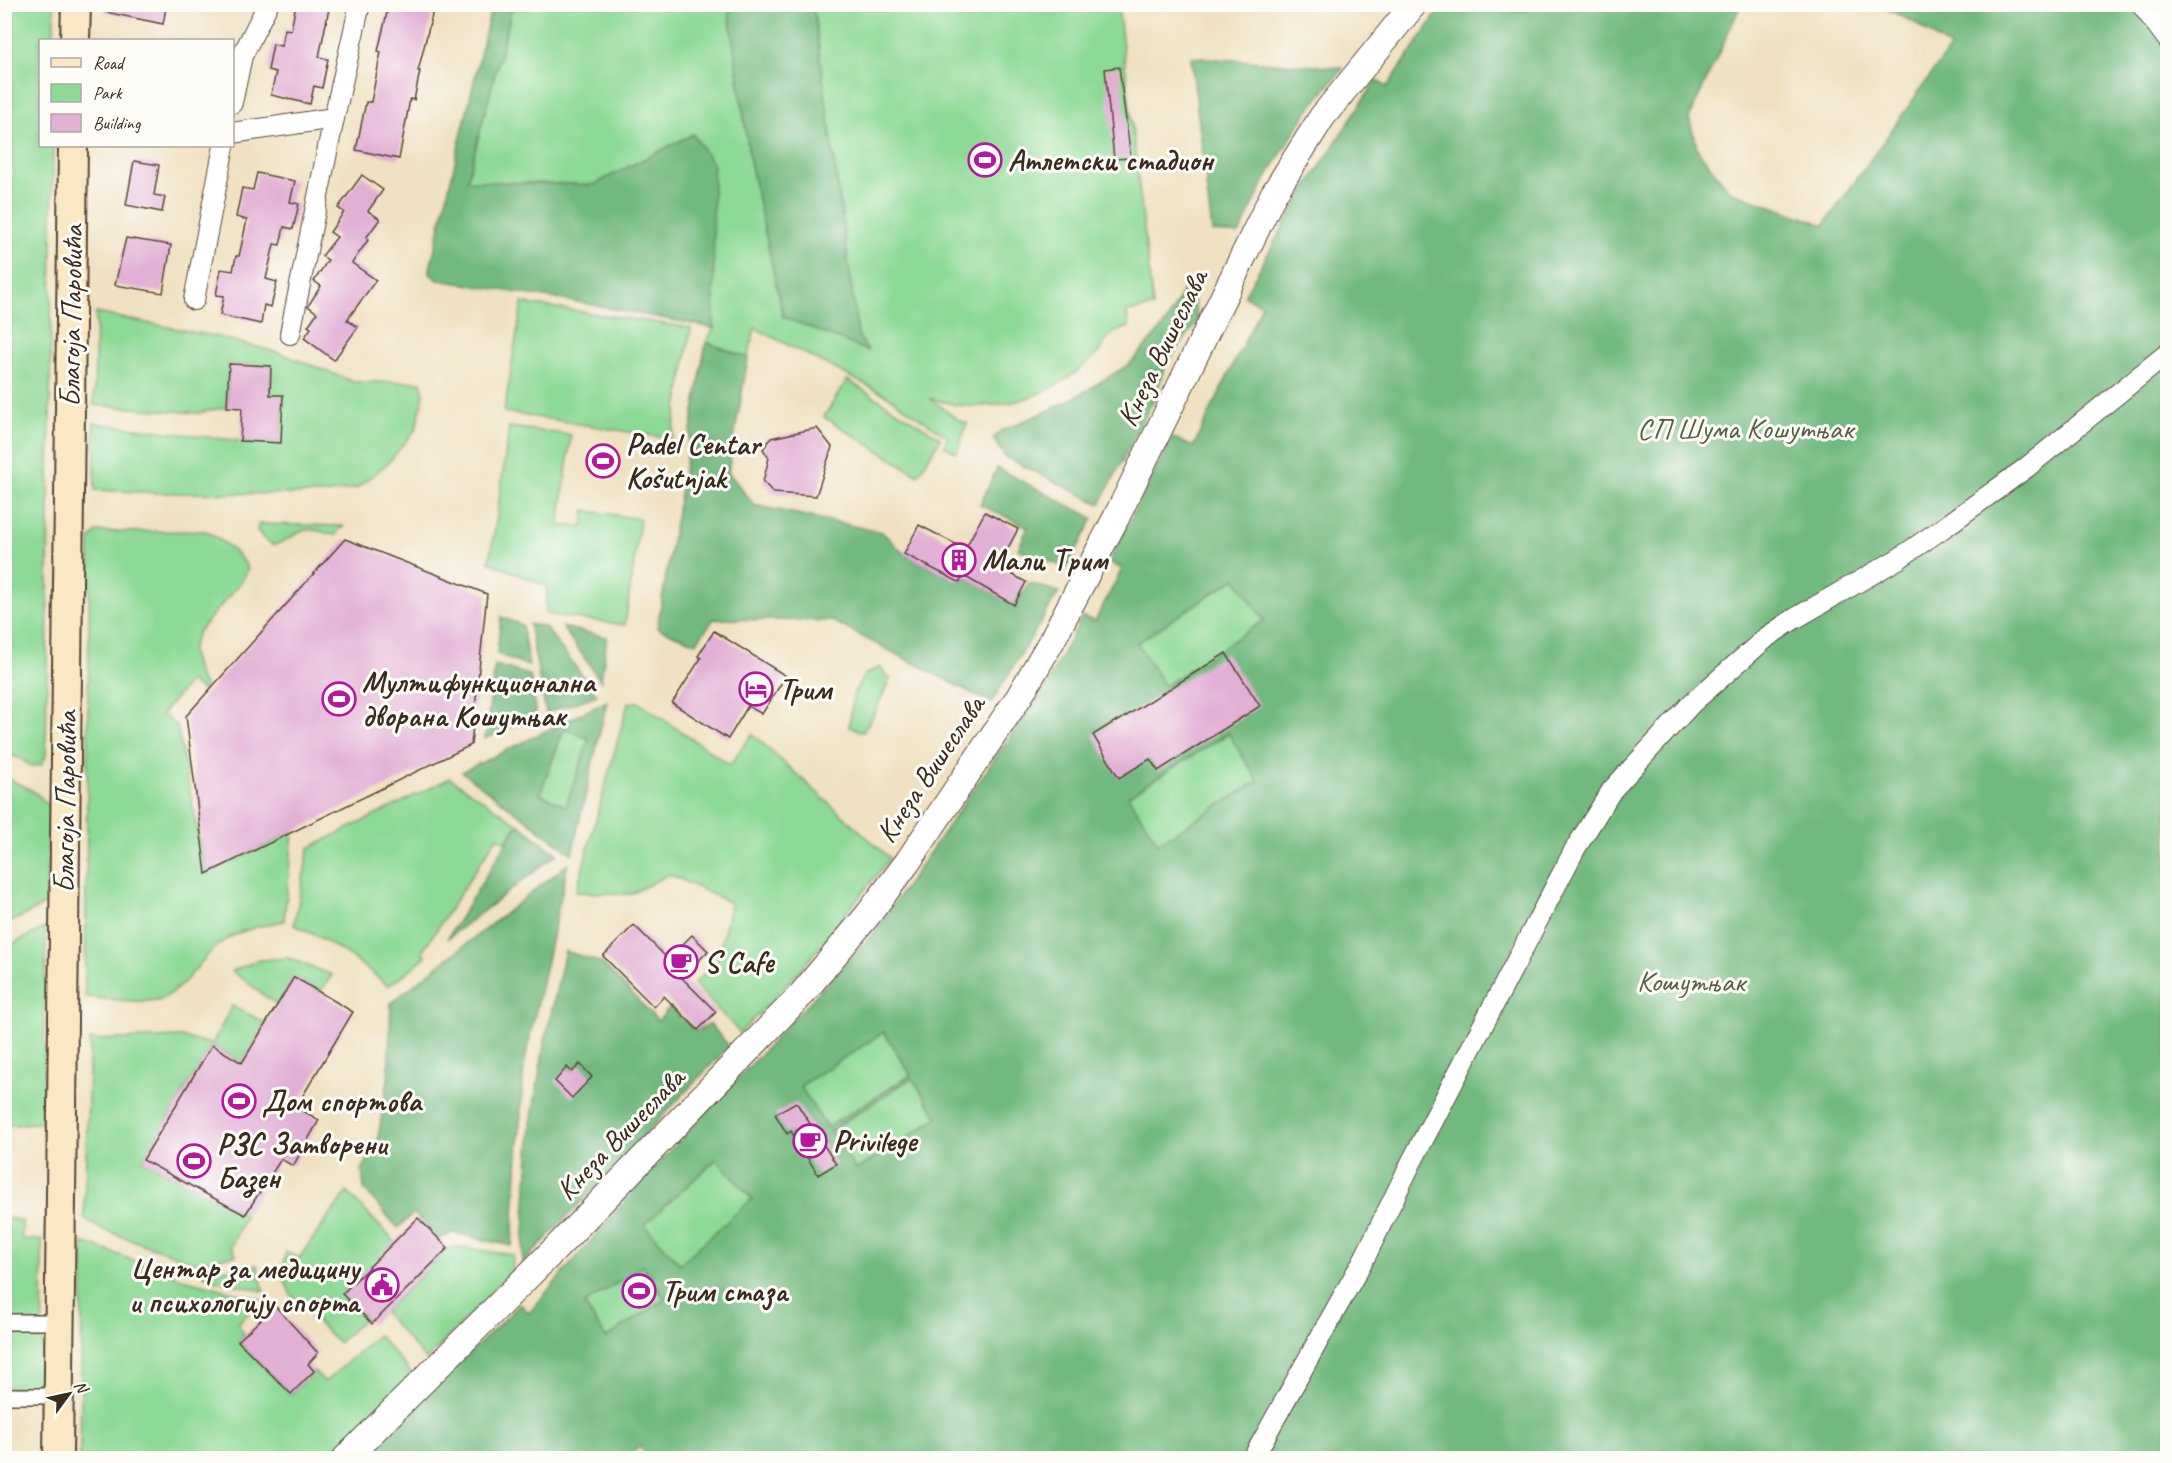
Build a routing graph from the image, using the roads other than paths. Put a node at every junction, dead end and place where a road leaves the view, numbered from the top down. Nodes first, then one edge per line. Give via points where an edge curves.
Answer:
1 (76, 4) edge
2 (268, 4) edge
3 (360, 4) edge
4 (1414, 4) edge
5 (2141, 4) edge
6 (75, 39) edge
7 (2168, 40) edge
8 (234, 94) edge
9 (334, 118) junction
10 (234, 133) edge
11 (73, 147) edge
12 (224, 147) edge
13 (194, 300) dead end
14 (290, 334) dead end
15 (2168, 353) edge
16 (4, 1322) edge
17 (61, 1322) junction
18 (4, 1396) edge
19 (60, 1396) junction
20 (58, 1458) edge
21 (346, 1458) edge
22 (1253, 1458) edge

1 - 6 main road
2 - 8 street via 242,56
3 - 9 street
4 - 21 street, Кнеза Вишеслава via 1322,117 1273,195 1062,623 1019,697 907,863 801,995
5 - 7 street
9 - 10 street
9 - 14 street
11 - 17 main road, Благоја Паровића
12 - 13 street
15 - 22 street via 1973,507 1898,559 1759,643 1692,703 1612,790 1575,849 1366,1255
16 - 17 street
17 - 19 main road, Благоја Паровића
18 - 19 street
19 - 20 main road, Благоја Паровића

